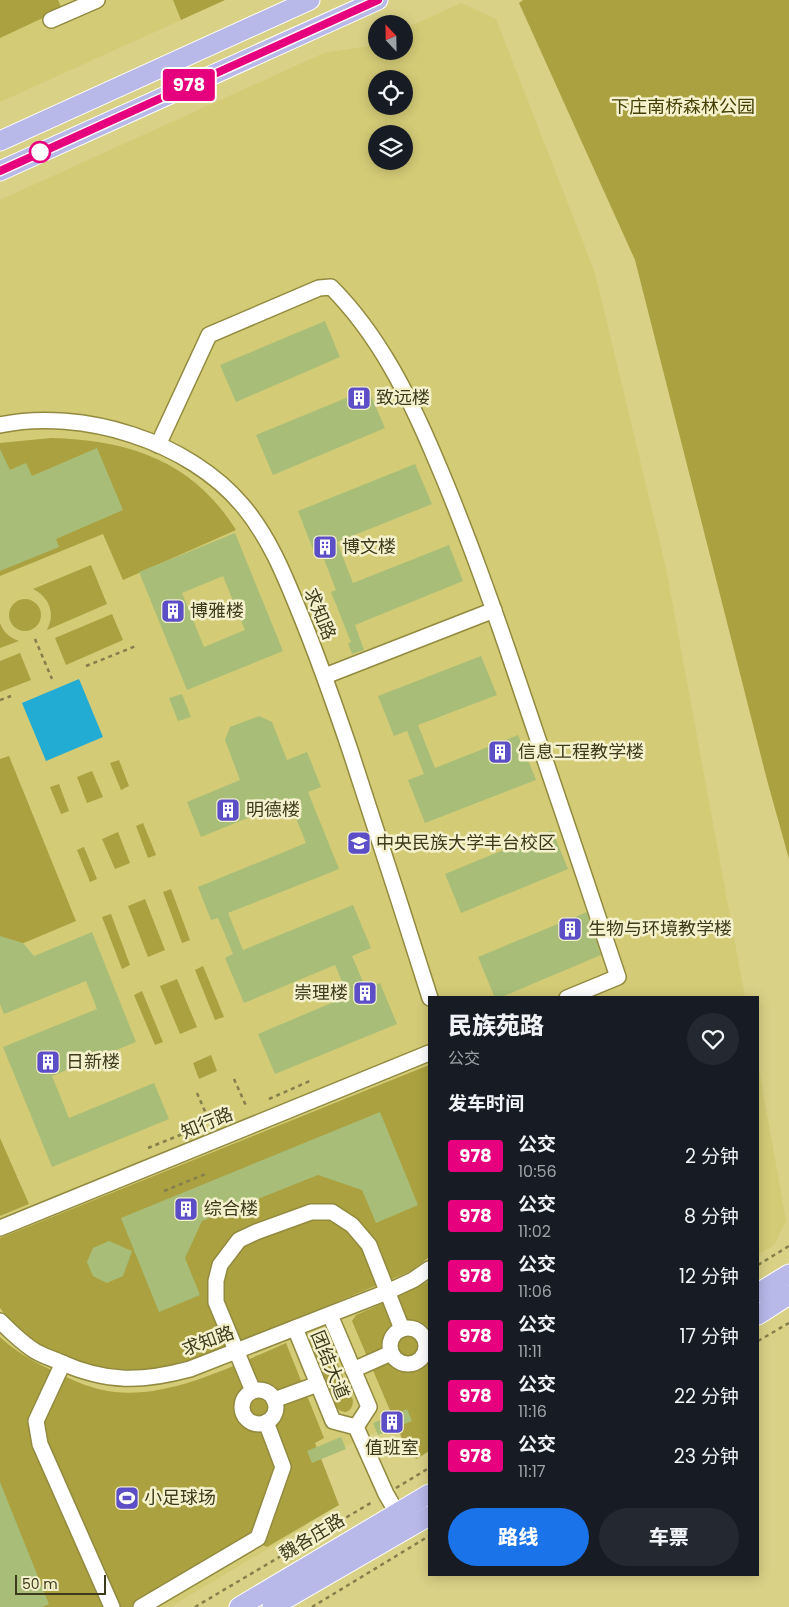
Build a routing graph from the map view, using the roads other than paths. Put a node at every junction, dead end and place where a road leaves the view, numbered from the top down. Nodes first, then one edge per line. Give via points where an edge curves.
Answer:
1 (96, 0) edge
2 (310, 0) edge
3 (378, 0) edge
4 (51, 20) dead end
5 (0, 141) edge
6 (0, 171) edge
7 (0, 425) edge
8 (158, 445) junction
9 (494, 610) junction
10 (325, 676) junction
11 (429, 996) edge
12 (572, 996) edge
13 (428, 1053) edge
14 (0, 1228) edge
15 (428, 1270) edge
16 (789, 1274) edge
17 (387, 1292) junction
18 (759, 1292) edge
19 (789, 1295) edge
20 (759, 1314) edge
21 (330, 1315) junction
22 (0, 1322) edge
23 (295, 1328) junction
24 (402, 1329) junction
25 (237, 1351) junction
26 (391, 1352) junction
27 (62, 1364) junction
28 (353, 1370) junction
29 (318, 1384) junction
30 (253, 1391) junction
31 (274, 1400) junction
32 (266, 1422) junction
33 (356, 1428) junction
34 (428, 1495) edge
35 (397, 1513) junction
36 (428, 1517) edge
37 (406, 1529) junction
38 (112, 1607) edge
39 (141, 1607) edge
40 (240, 1607) edge
41 (272, 1607) edge

1 - 4 street
2 - 5 main road
3 - 6 main road
7 - 8 street, 求知路 via 46,420 92,424
8 - 9 street via 208,335 319,288 331,287 367,329 400,383 458,511
8 - 10 street, 求知路 via 219,481 262,531 278,560
9 - 10 street
9 - 12 street via 618,977
10 - 11 street, 求知路
13 - 14 street, 知行路
15 - 17 street, 求知路
16 - 18 main road
17 - 21 street, 求知路
17 - 24 street
17 - 25 street via 369,1246 352,1225 332,1212 311,1212 293,1217 239,1240 220,1265 216,1302
19 - 20 main road
21 - 23 street, 求知路
21 - 28 street, 团结大道
22 - 27 street, 求知路 via 33,1350
23 - 25 street, 求知路
23 - 29 street, 团结大道
24 - 26 street via 393,1336
24 - 26 street via 419,1332 425,1342 424,1354 410,1364 399,1361
25 - 27 street, 求知路 via 190,1369 140,1379 97,1375
25 - 30 street
26 - 28 street
27 - 38 street via 36,1421 40,1444
28 - 33 street, 团结大道 via 369,1407
29 - 31 street
29 - 33 street, 团结大道 via 333,1421
30 - 31 street via 265,1391
30 - 32 street via 243,1402 246,1418 256,1423
31 - 32 street via 276,1409
32 - 39 street via 283,1467 258,1538
33 - 35 street
34 - 35 main road, 魏各庄路
35 - 37 street
35 - 40 main road, 魏各庄路
36 - 37 main road
37 - 41 main road

